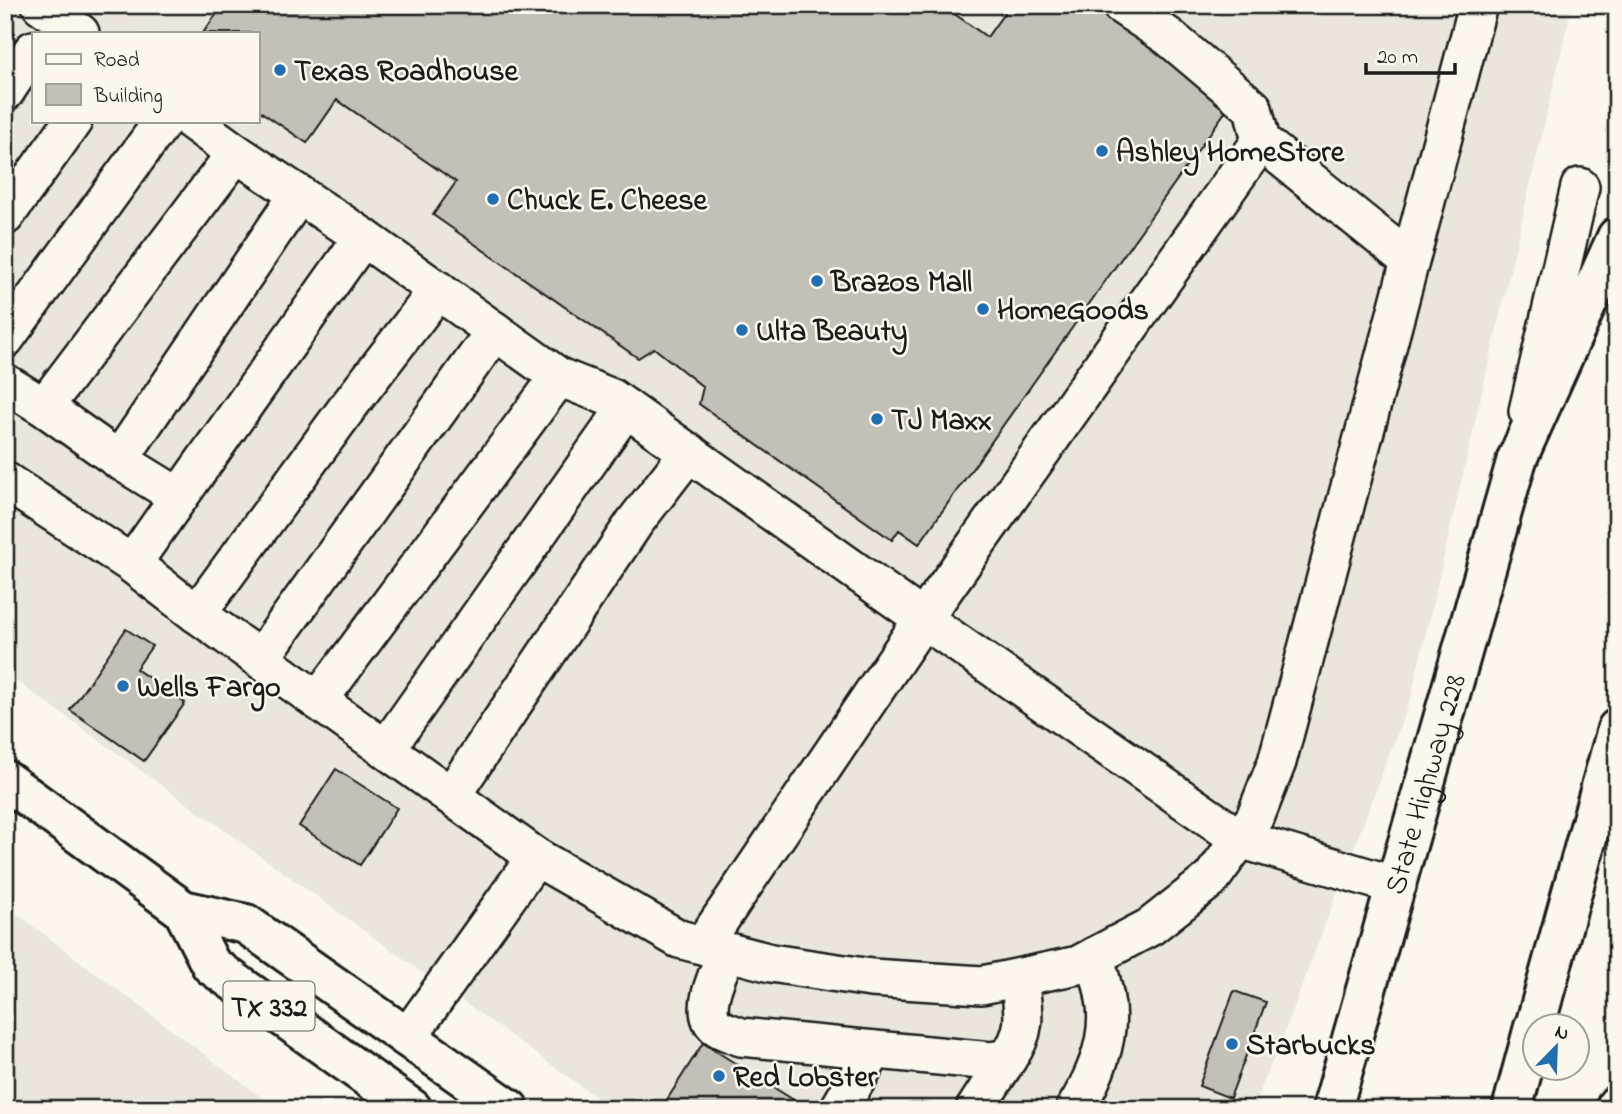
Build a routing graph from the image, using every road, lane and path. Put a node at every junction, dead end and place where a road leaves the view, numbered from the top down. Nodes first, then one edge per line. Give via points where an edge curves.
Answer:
1 (1121, 5) edge
2 (1478, 5) edge
3 (32, 52) edge
4 (5, 92) edge
5 (72, 122) edge
6 (162, 122) edge
7 (193, 122) edge
8 (1261, 141) junction
9 (236, 153) junction
10 (1580, 187) dead end
11 (299, 194) junction
12 (5, 216) edge
13 (363, 237) junction
14 (1617, 237) edge
15 (1410, 261) junction
16 (438, 290) junction
17 (495, 331) junction
18 (5, 339) edge
19 (559, 377) junction
20 (5, 383) edge
21 (44, 407) junction
22 (626, 408) junction
23 (688, 452) junction
24 (1517, 459) junction
25 (120, 460) junction
26 (5, 481) edge
27 (179, 497) junction
28 (132, 564) junction
29 (197, 614) junction
30 (923, 619) junction
31 (260, 659) junction
32 (318, 701) junction
33 (1617, 729) edge
34 (386, 749) junction
35 (5, 780) edge
36 (451, 796) junction
37 (1240, 839) junction
38 (536, 857) junction
39 (1397, 886) junction
40 (183, 910) junction
41 (715, 949) junction
42 (1095, 956) junction
43 (1019, 978) junction
44 (1539, 1012) edge
45 (407, 1038) junction
46 (874, 1050) junction
47 (1008, 1058) junction
48 (1520, 1080) edge
49 (412, 1109) edge
50 (509, 1109) edge
51 (839, 1109) edge
52 (975, 1109) edge
53 (1075, 1109) edge
54 (1332, 1109) edge
55 (1512, 1109) edge

1 - 8 lane via 1169,37 1253,108
2 - 15 lane
3 - 4 lane
5 - 12 lane
6 - 18 lane
7 - 9 lane
8 - 15 lane
8 - 30 lane
9 - 11 lane
9 - 21 lane
10 - 24 lane
11 - 13 lane
11 - 25 lane
13 - 16 lane
13 - 27 lane
14 - 24 main road, State Highway 228
15 - 37 lane via 1277,762 1255,818
16 - 17 lane
16 - 29 lane
17 - 19 lane
17 - 31 lane
19 - 22 lane
19 - 32 lane
20 - 21 lane
21 - 25 lane
22 - 23 lane
22 - 34 lane
23 - 30 lane
23 - 36 lane via 635,522
24 - 39 main road, State Highway 228
25 - 27 lane
26 - 28 lane
27 - 28 lane
28 - 29 lane
29 - 31 lane
30 - 37 lane
30 - 41 lane
31 - 32 lane
32 - 34 lane
33 - 44 main road
34 - 36 lane
35 - 40 main road, TX 332
36 - 38 lane
37 - 39 lane
37 - 42 lane via 1211,879 1150,927
38 - 41 lane via 679,939
38 - 45 lane
39 - 54 main road, State Highway 228
40 - 45 main road, TX 332 via 246,924
40 - 49 main road, TX 332 via 211,965
41 - 43 lane via 771,963 871,978 982,985
41 - 46 lane via 708,1015 715,1026 741,1037
42 - 43 lane via 1078,965
42 - 53 lane via 1106,1002 1104,1041 1088,1088
43 - 47 lane via 1024,1020 1019,1042
45 - 50 main road, TX 332
46 - 47 lane via 991,1061
46 - 51 lane
47 - 52 lane
48 - 55 main road

